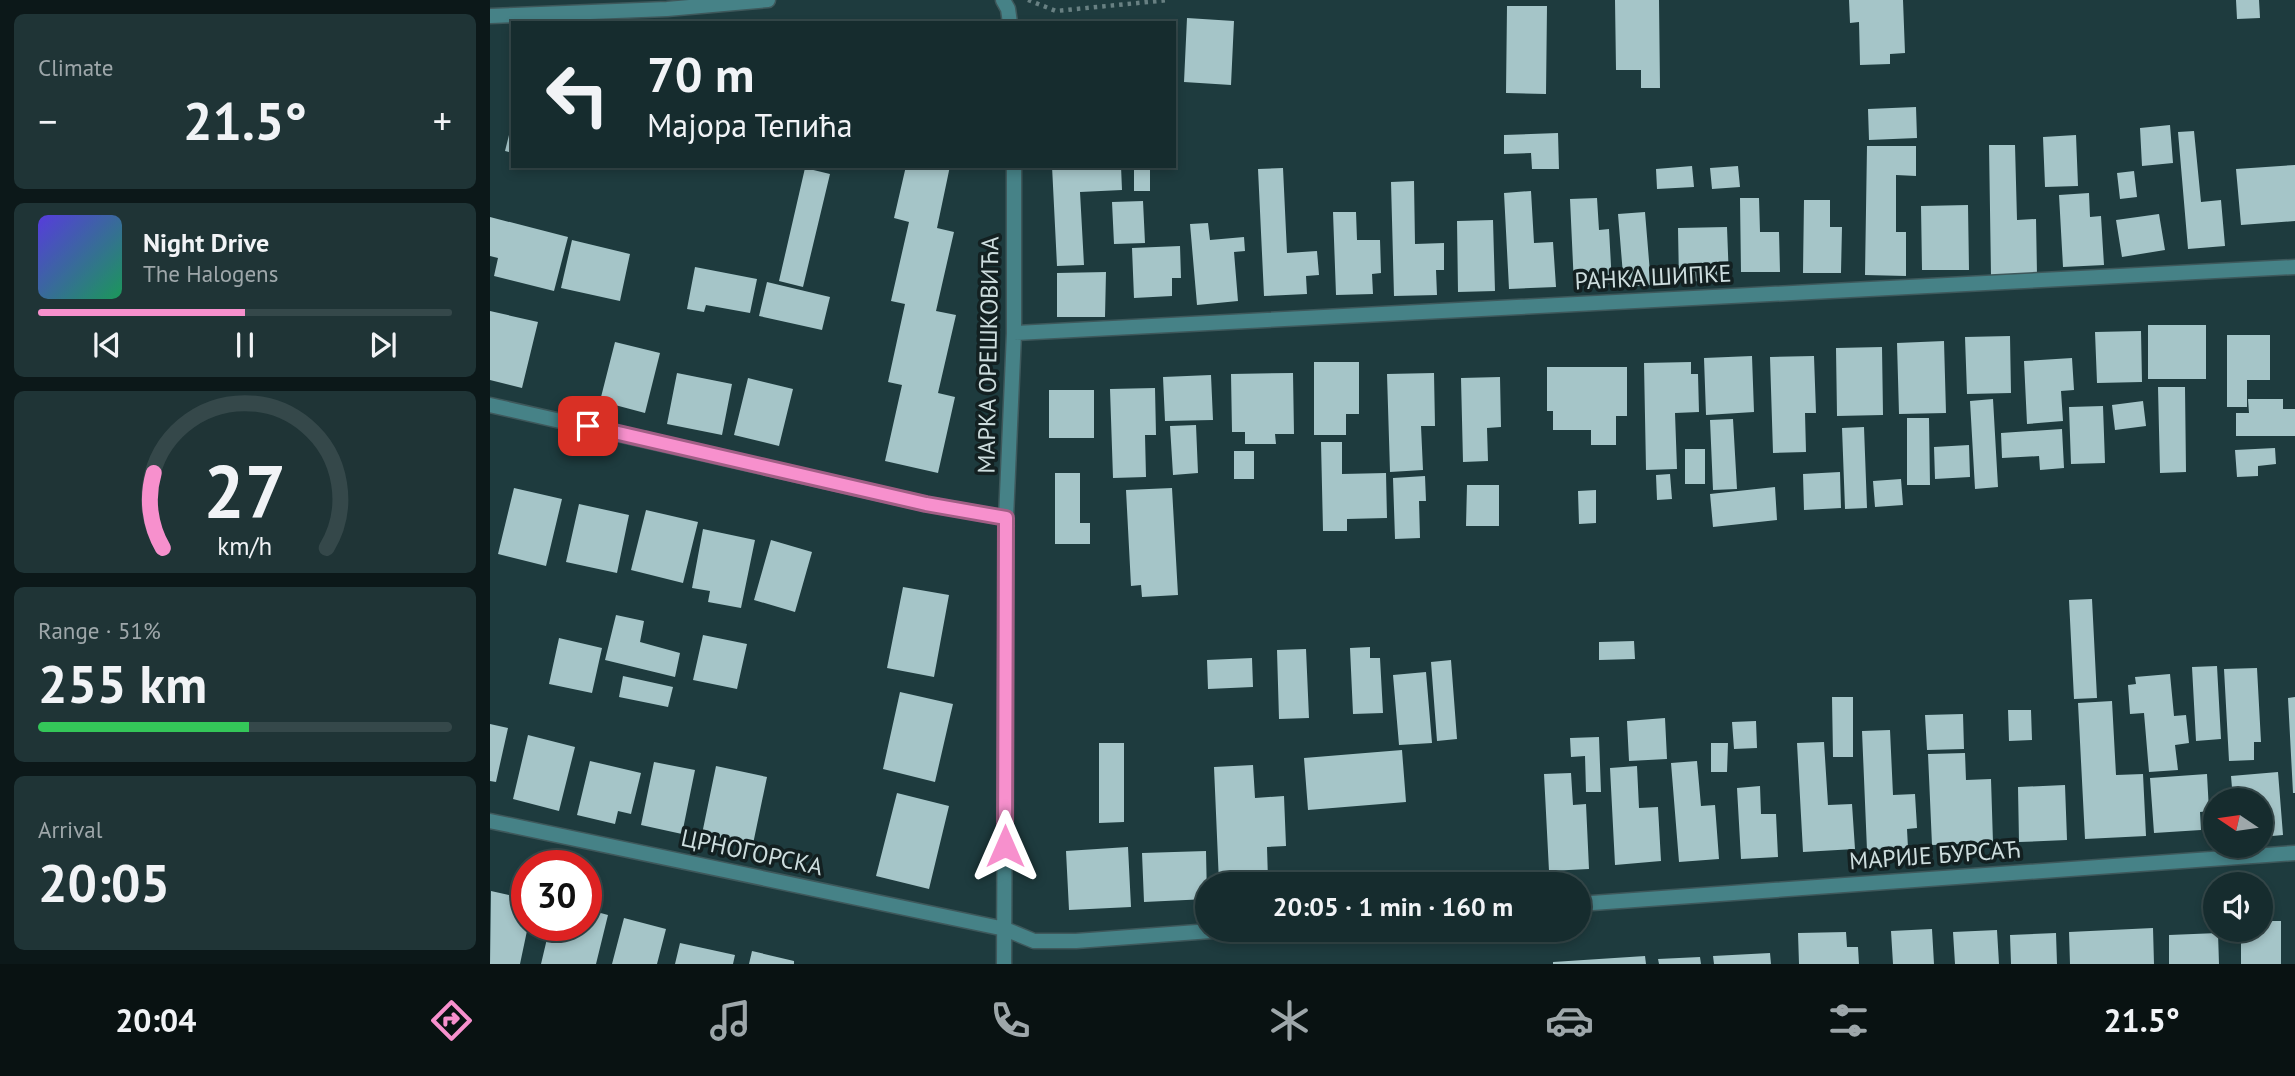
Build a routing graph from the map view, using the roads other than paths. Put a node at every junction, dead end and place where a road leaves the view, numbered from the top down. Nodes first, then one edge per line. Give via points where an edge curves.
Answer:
1 (768, 0) edge
2 (1003, 0) edge
3 (490, 16) edge
4 (1010, 21) edge
5 (1014, 168) edge
6 (2295, 267) edge
7 (1014, 333) junction
8 (490, 405) edge
9 (1006, 518) junction
10 (490, 821) edge
11 (2295, 853) edge
12 (1591, 903) edge
13 (1005, 929) junction
14 (1195, 932) edge
15 (1004, 964) edge

1 - 3 street
2 - 4 street
5 - 7 street, МАРКА ОРЕШКОВИЋА
6 - 7 street, РАНКА ШИПКЕ
7 - 9 street, МАРКА ОРЕШКОВИЋА
8 - 9 street
9 - 13 street, МАРКА ОРЕШКОВИЋА
10 - 13 street, ЦРНОГОРСКА
11 - 12 street, МАРИЈЕ БУРСАЋ
13 - 14 street via 1034,941
13 - 15 street, МАРКА ОРЕШКОВИЋА

